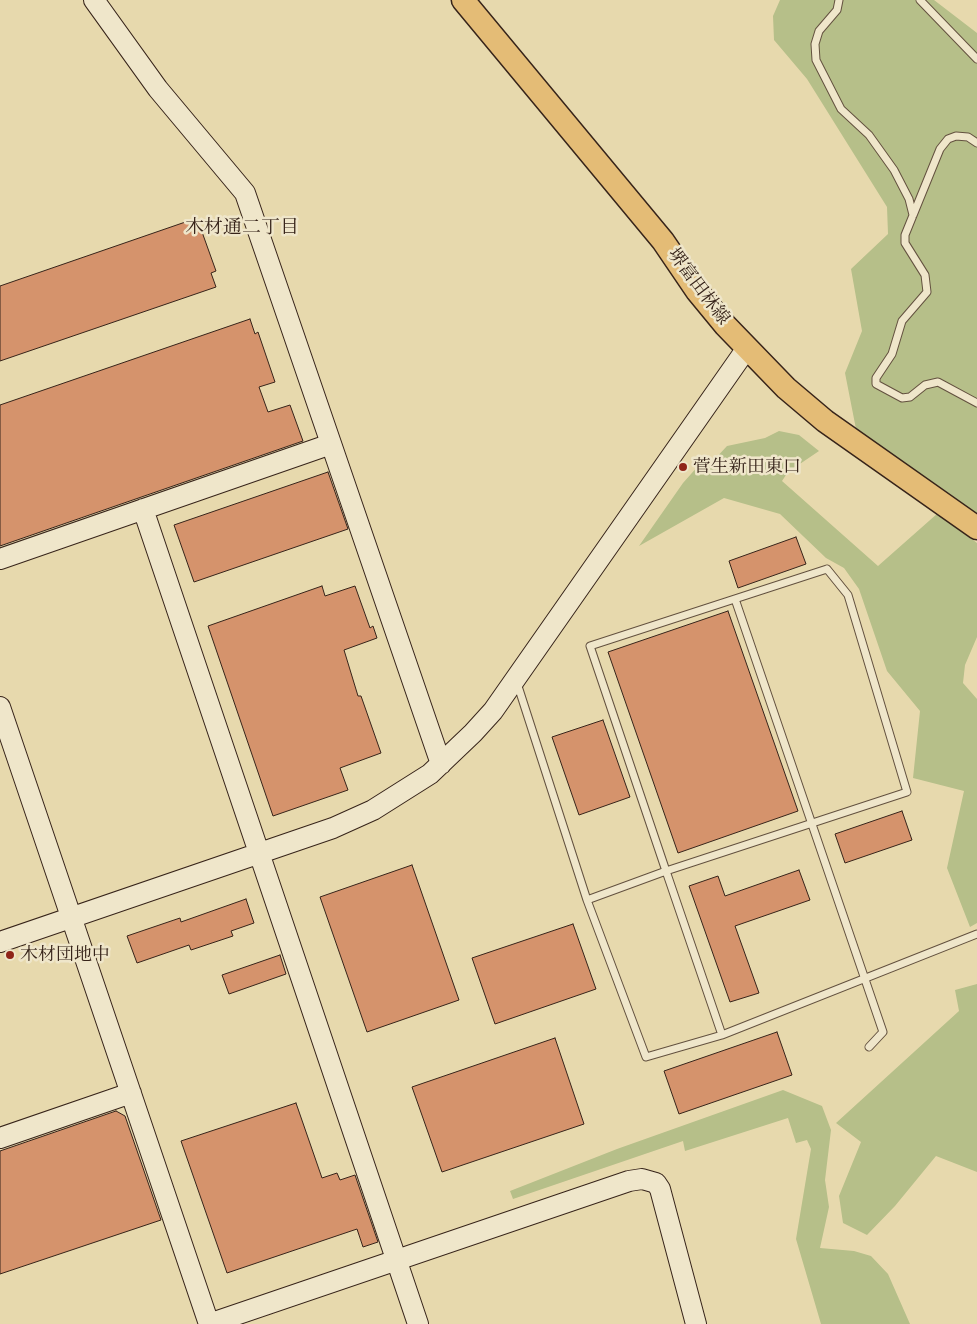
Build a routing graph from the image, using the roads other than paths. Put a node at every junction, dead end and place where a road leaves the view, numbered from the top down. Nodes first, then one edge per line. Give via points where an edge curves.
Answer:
1 (94, 0) edge
2 (463, 0) edge
3 (839, 0) edge
4 (920, 0) edge
5 (977, 59) edge
6 (977, 143) edge
7 (913, 216) junction
8 (747, 348) junction
9 (977, 403) edge
10 (331, 444) junction
11 (143, 509) junction
12 (977, 528) edge
13 (0, 559) edge
14 (735, 599) junction
15 (516, 679) junction
16 (0, 707) edge
17 (440, 764) junction
18 (812, 823) junction
19 (260, 853) junction
20 (666, 871) junction
21 (587, 900) junction
22 (72, 917) junction
23 (977, 934) edge
24 (0, 942) edge
25 (866, 976) junction
26 (722, 1035) junction
27 (869, 1047) dead end
28 (131, 1093) junction
29 (0, 1138) edge
30 (397, 1260) junction
31 (209, 1324) edge
32 (418, 1324) edge
33 (696, 1324) edge

1 - 10 street via 158,89 246,194
2 - 8 main road, 堺富田林線 via 663,240 697,291
3 - 7 lane via 837,10 820,31 815,44 816,60 841,109 873,140 894,170 910,199
4 - 5 lane
6 - 7 lane via 968,137 948,139 940,149
7 - 9 lane via 905,243 925,275 927,292 902,321 892,354 879,372 876,384 902,398 910,397 925,385 938,382
8 - 12 main road, 堺富田林線 via 805,405
8 - 15 street
10 - 11 street
10 - 17 street
11 - 13 street
11 - 19 street
14 - 18 lane
14 - 18 lane via 827,569 848,595 907,792
14 - 20 lane via 590,646
15 - 17 street via 473,733
15 - 21 lane
16 - 22 street
17 - 19 street via 413,786 373,810
18 - 20 lane
18 - 25 lane
19 - 22 street
19 - 30 street
20 - 21 lane
20 - 26 lane
21 - 26 lane via 646,1057
22 - 24 street
22 - 28 street
23 - 25 lane
25 - 26 lane
25 - 27 lane via 883,1032
28 - 29 street
28 - 31 street
30 - 31 street
30 - 32 street
30 - 33 street via 629,1182 649,1179 660,1189

